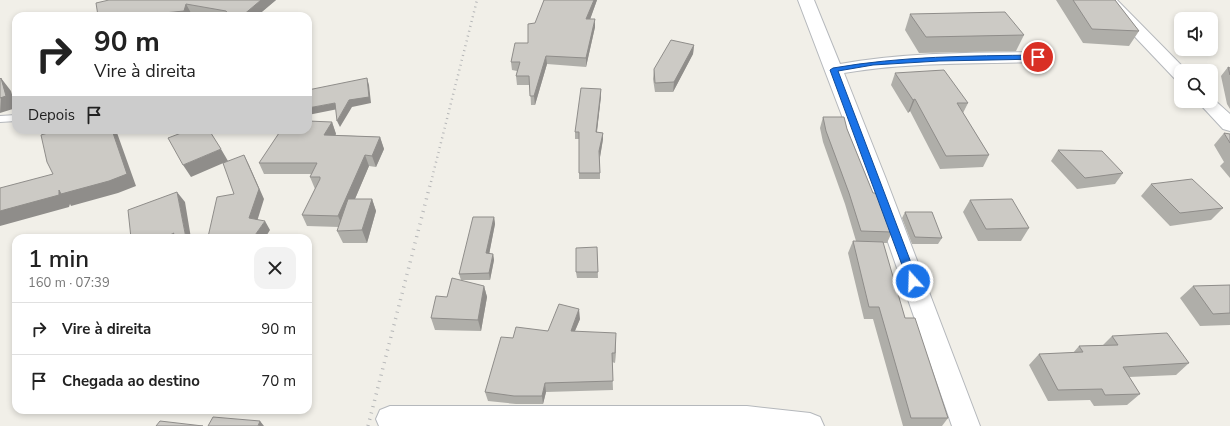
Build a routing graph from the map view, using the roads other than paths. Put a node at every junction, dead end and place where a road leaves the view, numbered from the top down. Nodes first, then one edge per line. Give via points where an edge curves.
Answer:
1 (806, 0) edge
2 (1108, 0) edge
3 (1038, 57) dead end
4 (1174, 68) edge
5 (833, 70) junction
6 (1213, 108) edge
7 (12, 113) edge
8 (12, 118) edge
9 (2, 119) edge
10 (1230, 125) edge
11 (390, 419) dead end
12 (810, 426) edge
13 (966, 426) edge

1 - 5 street
2 - 4 street
3 - 5 street via 939,58 873,63
5 - 13 street via 879,187
6 - 10 street
7 - 9 lane
8 - 9 lane
11 - 12 street via 747,419

